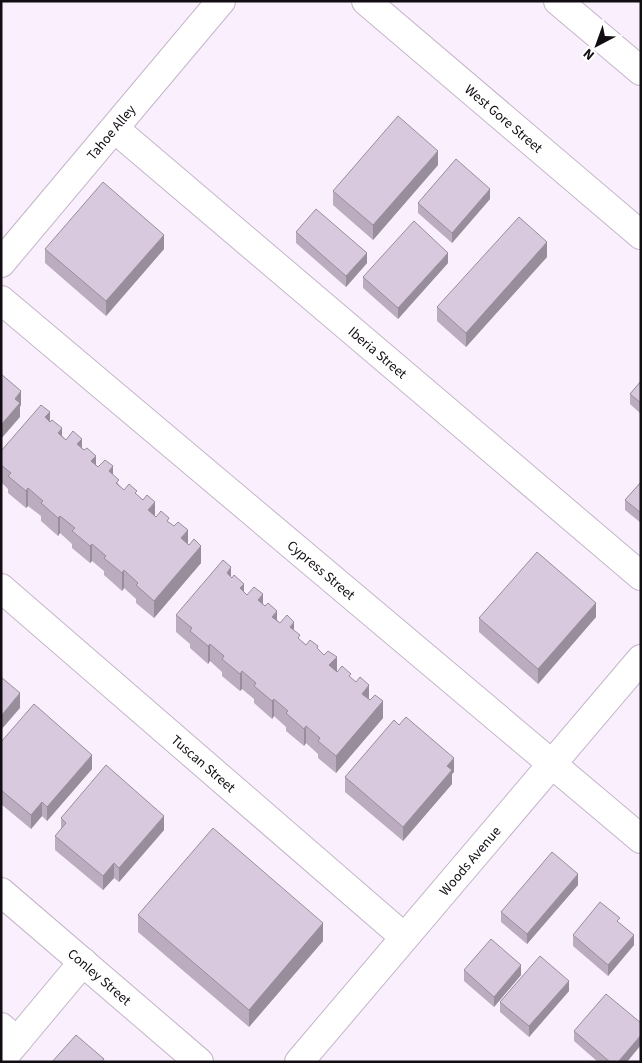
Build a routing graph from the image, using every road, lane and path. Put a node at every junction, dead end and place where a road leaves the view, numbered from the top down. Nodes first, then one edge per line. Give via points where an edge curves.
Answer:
1 (221, 1) edge
2 (366, 1) edge
3 (558, 1) edge
4 (641, 71) edge
5 (115, 129) junction
6 (641, 235) edge
7 (1, 263) edge
8 (1, 300) edge
9 (641, 576) edge
10 (1, 588) edge
11 (641, 659) edge
12 (551, 764) junction
13 (641, 839) edge
14 (1, 892) edge
15 (404, 937) junction
16 (83, 962) junction
17 (7, 1043) edge
18 (199, 1062) edge
19 (299, 1062) edge

1 - 5 street, Tahoe Alley
2 - 6 street, West Gore Street
3 - 4 street
5 - 7 street, Tahoe Alley
5 - 9 street, Iberia Street
8 - 12 street, Cypress Street
10 - 15 street, Tuscan Street
11 - 12 street, Woods Avenue
12 - 13 street, Cypress Street
12 - 15 street, Woods Avenue
14 - 16 street, Conley Street
15 - 19 street, Woods Avenue
16 - 17 street
16 - 18 street, Conley Street

